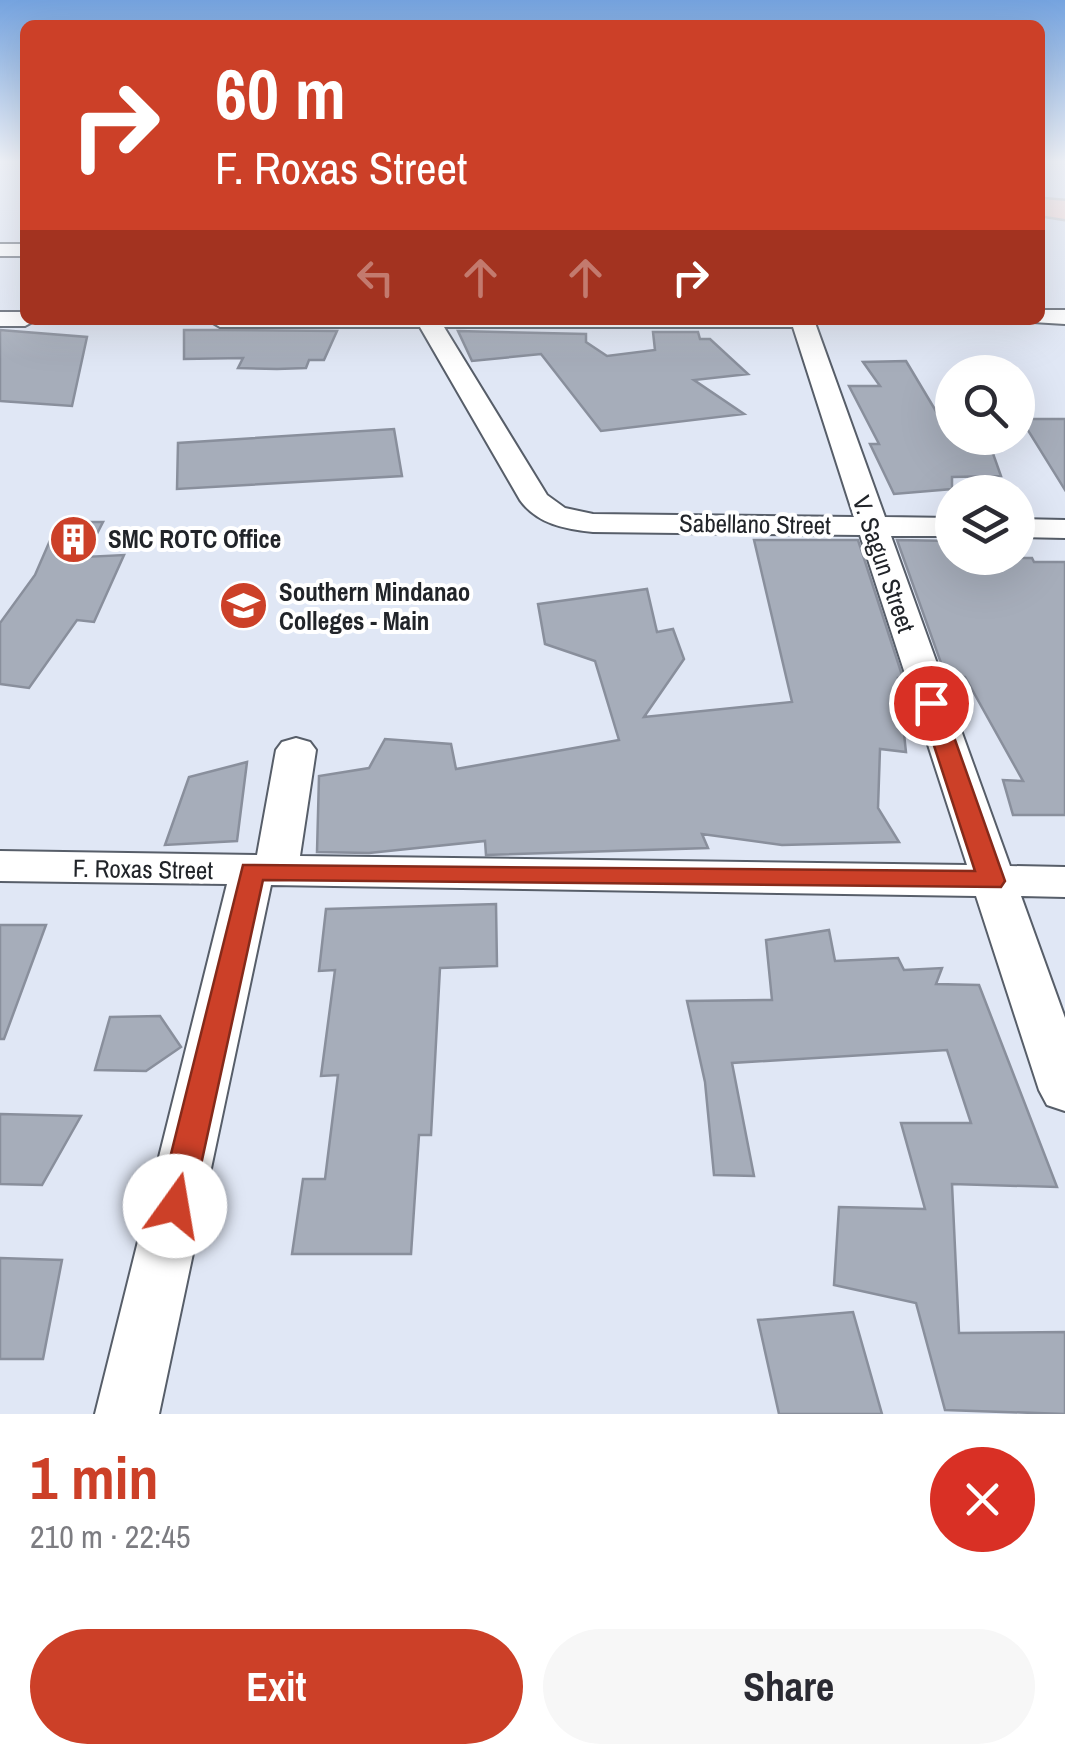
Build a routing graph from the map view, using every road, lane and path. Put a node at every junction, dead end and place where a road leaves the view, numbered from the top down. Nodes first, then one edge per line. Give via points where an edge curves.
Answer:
1 (431, 325) edge
2 (803, 325) edge
3 (871, 525) junction
4 (935, 527) edge
5 (1035, 528) edge
6 (1065, 528) edge
7 (296, 750) dead end
8 (0, 866) edge
9 (264, 871) junction
10 (991, 881) junction
11 (1065, 882) edge
12 (1065, 1090) edge
13 (128, 1414) edge

1 - 3 street, Sabellano Street via 546,512 593,523
2 - 3 street, V. Sagun Street
3 - 4 street, Sabellano Street
3 - 10 street, V. Sagun Street
5 - 6 street
7 - 9 street
8 - 9 street, F. Roxas Street
9 - 10 street, F. Roxas Street
9 - 13 street
10 - 11 street, F. Roxas Street
10 - 12 street, V. Sagun Street

